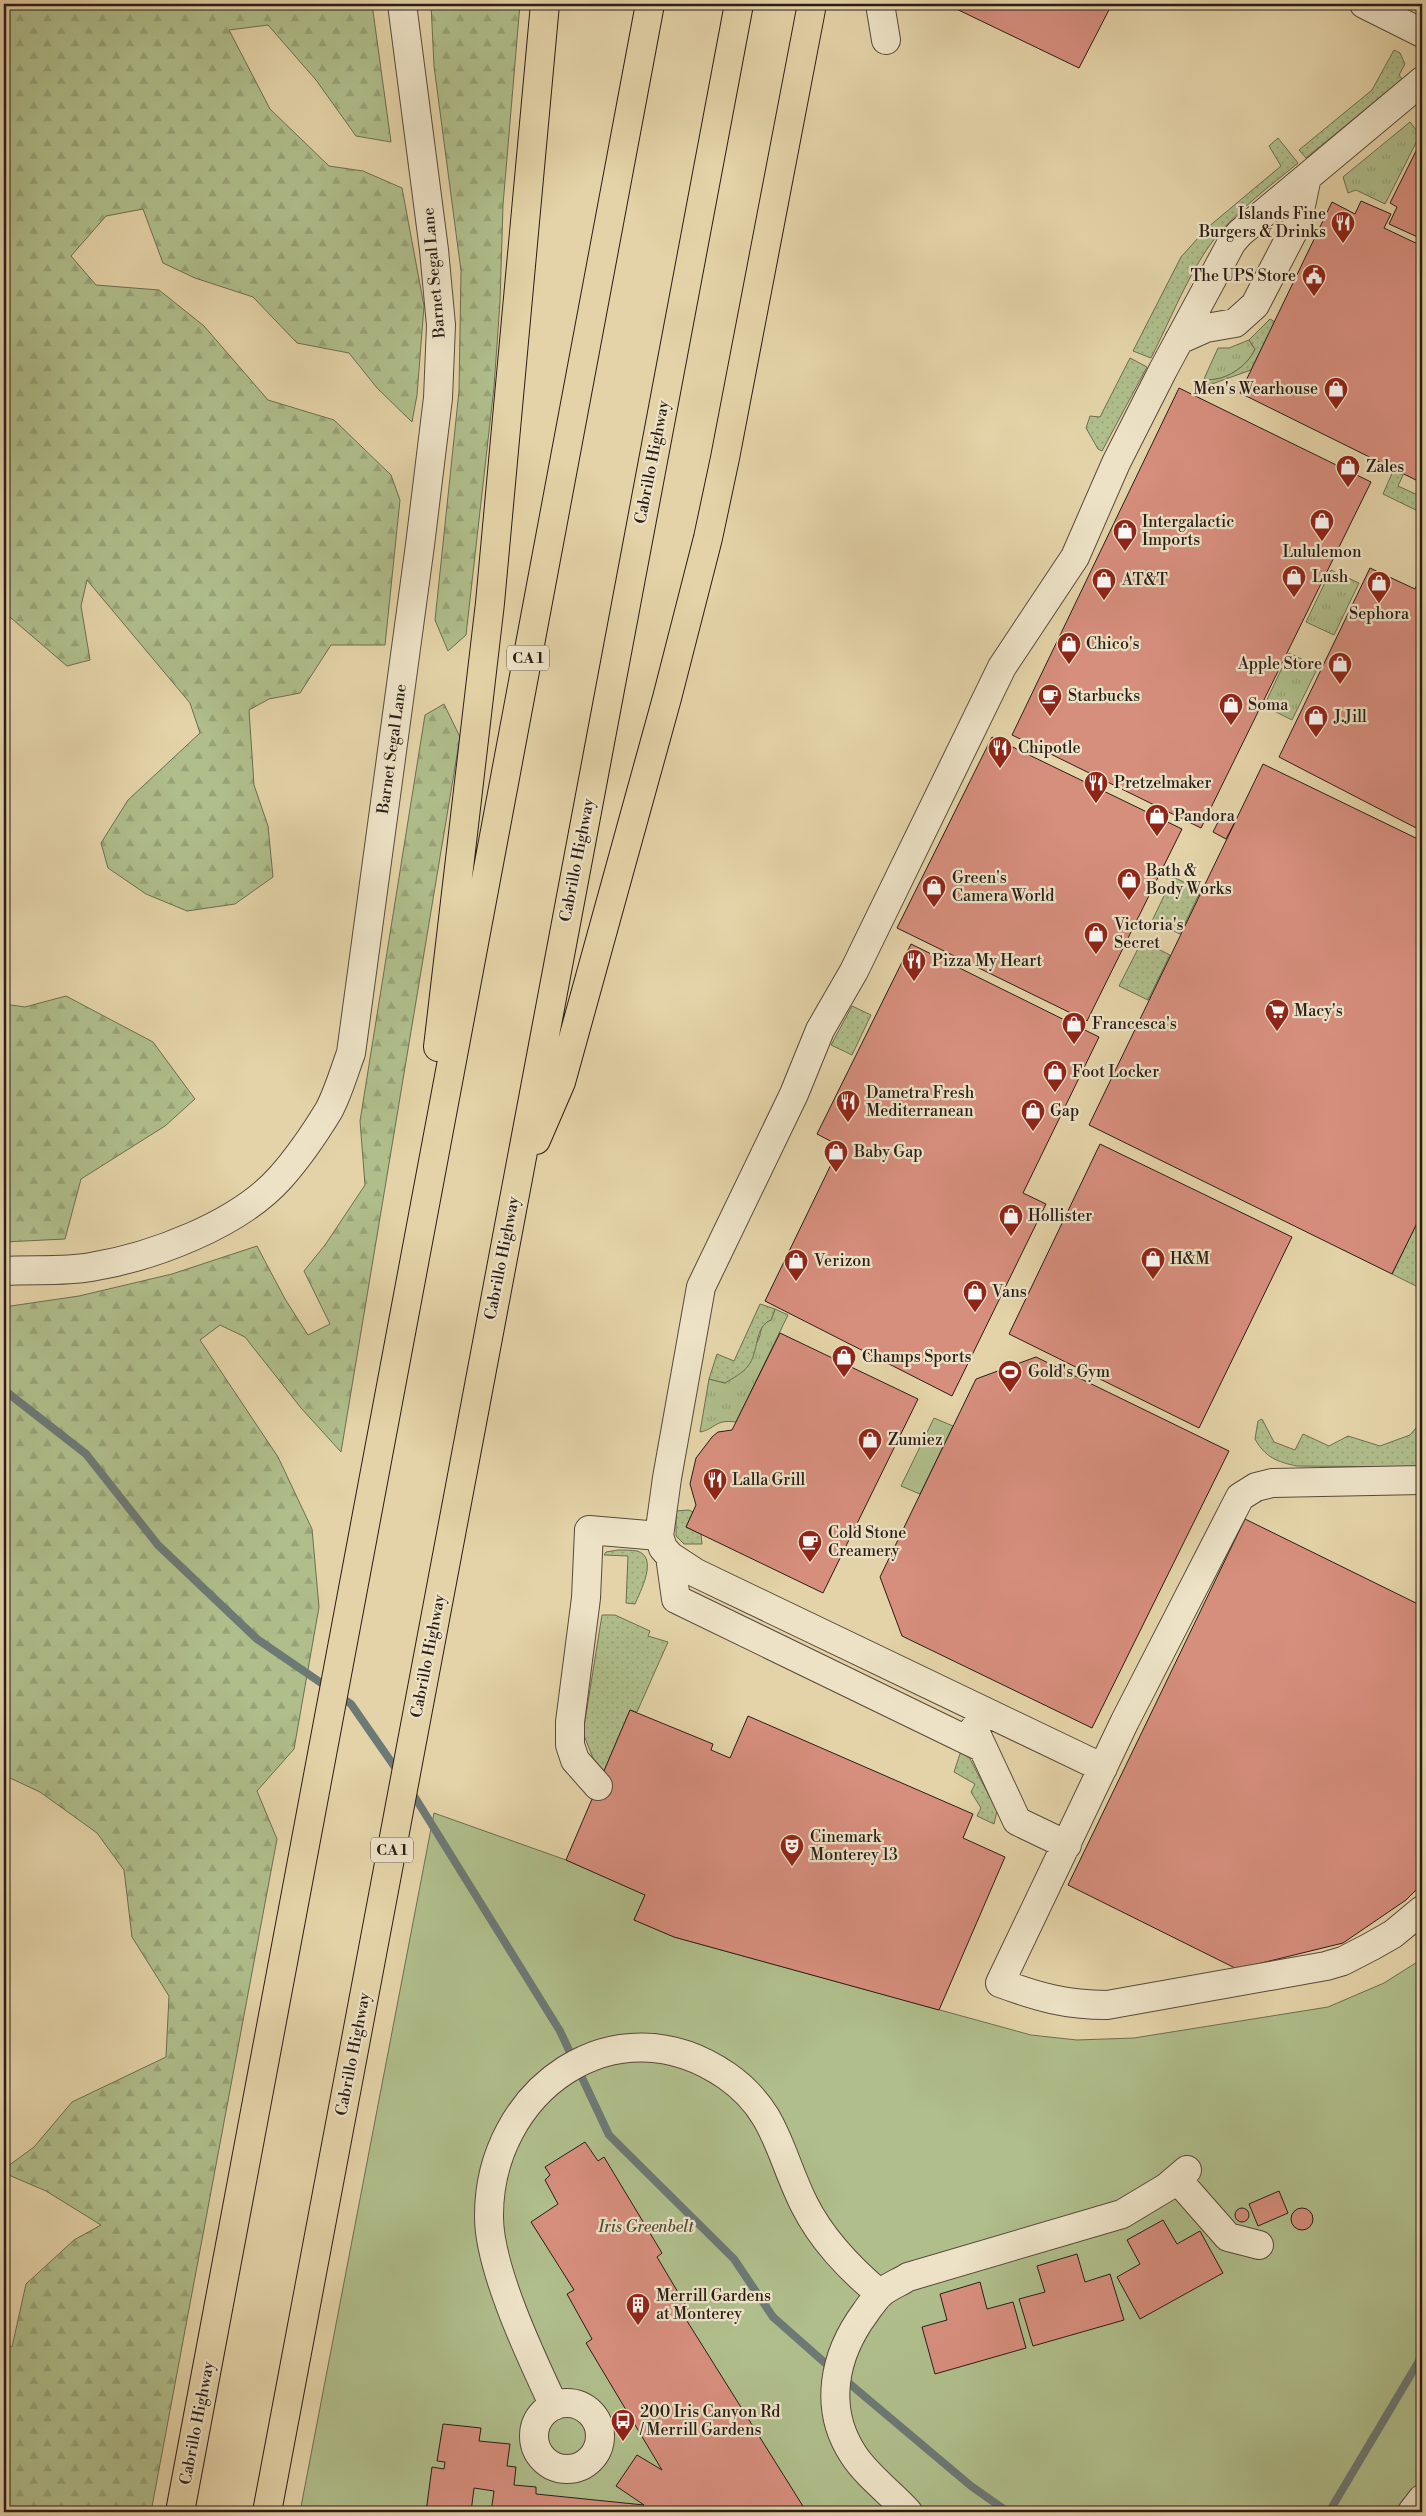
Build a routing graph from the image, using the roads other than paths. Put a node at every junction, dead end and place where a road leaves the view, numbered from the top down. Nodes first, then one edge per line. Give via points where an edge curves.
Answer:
1 (402, 4) edge
2 (545, 4) edge
3 (650, 4) edge
4 (739, 4) edge
5 (812, 4) edge
6 (880, 4) edge
7 (1364, 4) edge
8 (1422, 33) edge
9 (886, 40) dead end
10 (1422, 81) edge
11 (1307, 177) junction
12 (1179, 340) junction
13 (515, 1188) junction
14 (4, 1271) edge
15 (405, 1313) junction
16 (1422, 1480) edge
17 (664, 1546) junction
18 (950, 1695) junction
19 (981, 1747) junction
20 (1103, 1768) junction
21 (598, 1786) dead end
22 (1067, 1845) junction
23 (1422, 1910) edge
24 (1259, 2245) dead end
25 (880, 2294) junction
26 (554, 2406) dead end
27 (1422, 2499) edge
28 (180, 2512) edge
29 (268, 2512) edge
30 (908, 2512) edge
31 (1412, 2512) edge

1 - 14 street, Barnet Segal Lane via 441,325 438,398 351,1053 330,1109 279,1179 254,1200 190,1238 120,1261 89,1268
2 - 15 highway via 484,664
3 - 15 highway, Cabrillo Highway / CA 1
4 - 13 highway, Cabrillo Highway / CA 1
5 - 13 highway via 725,458 698,579 561,1082
6 - 9 street
7 - 8 street
10 - 11 street
11 - 12 street via 1232,242
11 - 12 street via 1297,224 1255,305 1236,323 1206,328
12 - 17 street via 1116,463 1075,557 1002,668 854,971 820,1030 794,1094 701,1287 666,1478
13 - 29 highway, Cabrillo Highway / CA 1
15 - 28 highway, Cabrillo Highway / CA 1
16 - 20 street via 1272,1483 1256,1487 1240,1497
17 - 18 street via 683,1566
17 - 19 street via 676,1599
17 - 21 street via 589,1530 586,1598 570,1745 575,1760
18 - 19 street via 969,1718
18 - 20 street
19 - 22 street via 1017,1821
20 - 22 street
22 - 23 street via 1000,1983 1061,2003 1107,2005 1326,1966 1343,1961 1393,1934
24 - 25 street via 1228,2237 1182,2175 1149,2200 1122,2214 908,2277
25 - 26 street via 855,2273 829,2244 804,2204 775,2131 756,2101 743,2088 709,2065 672,2051 629,2047 585,2058 549,2080 532,2096 500,2154 490,2195 491,2238 496,2258 523,2334
25 - 30 street via 859,2321 841,2355 835,2402 843,2437 854,2455
27 - 31 street

